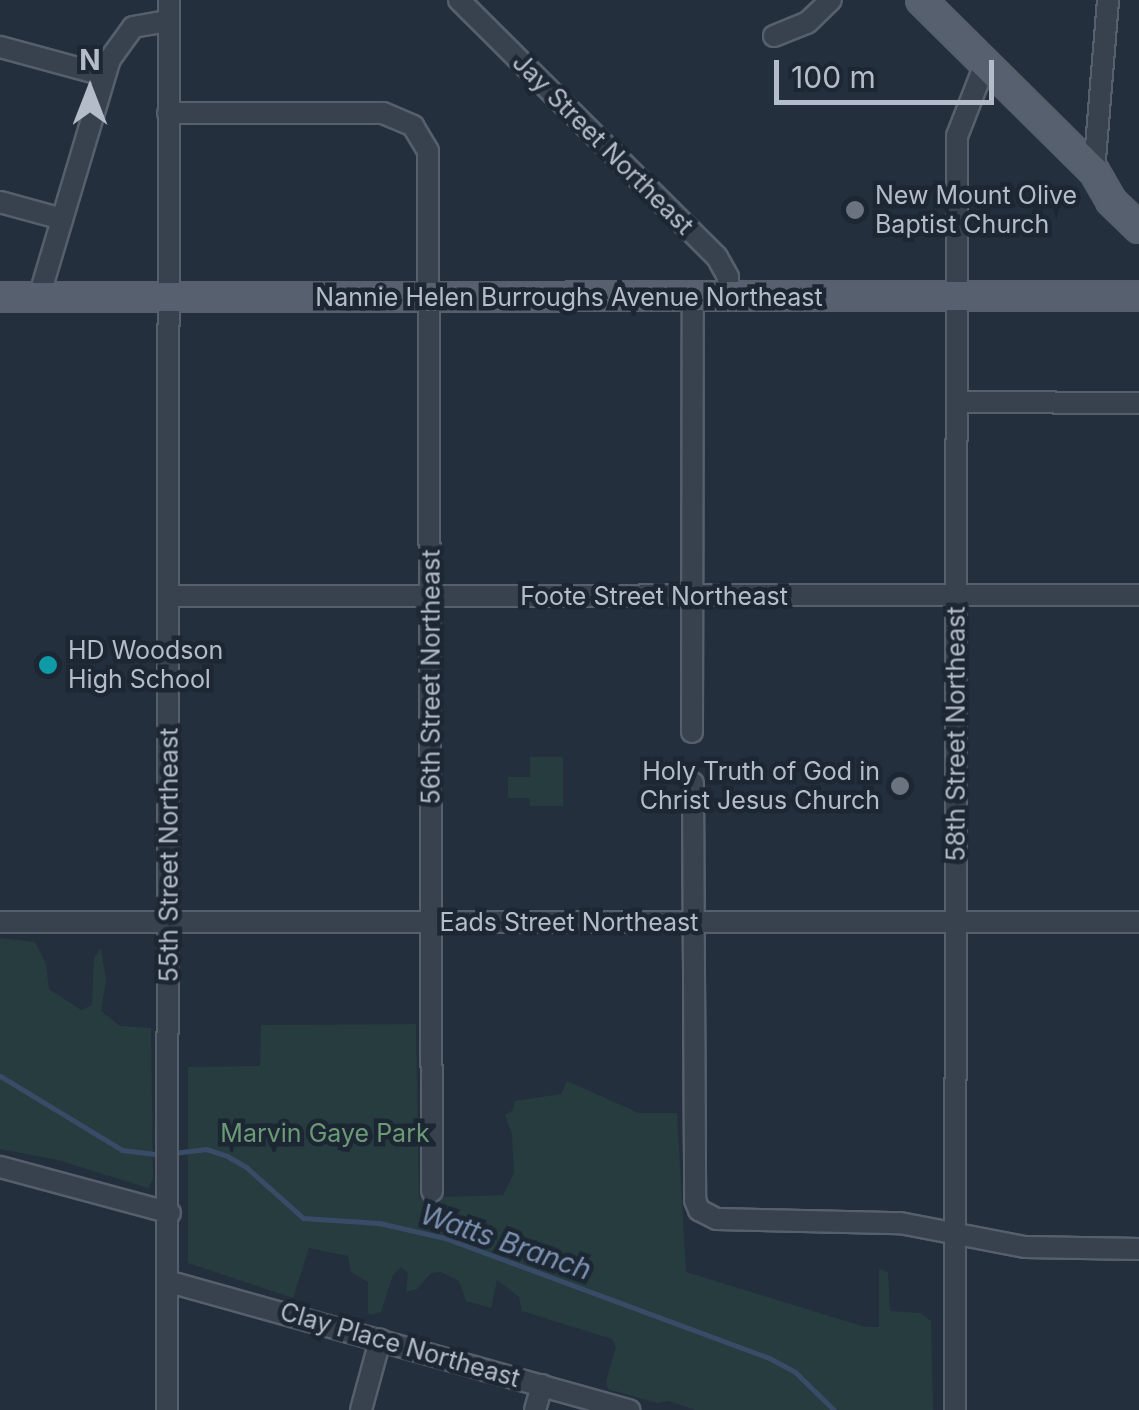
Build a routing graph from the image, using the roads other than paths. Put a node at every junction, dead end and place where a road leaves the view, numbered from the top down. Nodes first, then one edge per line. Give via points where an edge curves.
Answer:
1 (459, 0) edge
2 (831, 0) edge
3 (921, 0) edge
4 (1108, 0) edge
5 (168, 10) edge
6 (774, 36) dead end
7 (0, 47) edge
8 (985, 64) junction
9 (103, 76) junction
10 (168, 113) junction
11 (1094, 172) junction
12 (0, 202) edge
13 (1139, 202) edge
14 (62, 219) junction
15 (1139, 228) edge
16 (728, 296) junction
17 (1139, 296) edge
18 (0, 297) edge
19 (39, 297) junction
20 (694, 297) junction
21 (956, 297) junction
22 (168, 298) junction
23 (431, 298) junction
24 (957, 402) junction
25 (1139, 403) edge
26 (1139, 595) edge
27 (168, 596) junction
28 (431, 596) junction
29 (693, 596) junction
30 (956, 596) junction
31 (692, 732) dead end
32 (693, 783) dead end
33 (169, 921) junction
34 (0, 922) edge
35 (694, 922) junction
36 (956, 922) junction
37 (1139, 922) edge
38 (431, 923) junction
39 (1, 1170) edge
40 (432, 1191) dead end
41 (170, 1213) junction
42 (956, 1233) junction
43 (1139, 1249) edge
44 (170, 1282) junction
45 (380, 1340) junction
46 (542, 1385) junction
47 (167, 1410) edge
48 (361, 1410) edge
49 (535, 1410) edge
50 (629, 1410) edge
51 (956, 1410) edge

1 - 16 street, Jay Street Northeast via 717,257 728,276
2 - 6 street via 806,23
3 - 8 main road
4 - 11 street
5 - 9 street via 133,27
5 - 10 street, 55th Street Northeast
7 - 9 street
8 - 11 main road
8 - 21 street, 58th Street Northeast via 957,136
9 - 14 street
10 - 22 street, 55th Street Northeast
10 - 23 street, 56th Street Northeast via 391,114 417,130 430,163
11 - 13 main road
11 - 15 main road
12 - 14 street
14 - 19 street
16 - 20 main road, Nannie Helen Burroughs Avenue Northeast
16 - 21 main road, Nannie Helen Burroughs Avenue Northeast
17 - 21 main road, Nannie Helen Burroughs Avenue Northeast
18 - 19 main road, Nannie Helen Burroughs Avenue Northeast
19 - 22 main road, Nannie Helen Burroughs Avenue Northeast
20 - 23 main road, Nannie Helen Burroughs Avenue Northeast
20 - 29 street
21 - 24 street, 58th Street Northeast
22 - 23 main road, Nannie Helen Burroughs Avenue Northeast
22 - 27 street, 55th Street Northeast
23 - 28 street, 56th Street Northeast
24 - 25 street
24 - 30 street, 58th Street Northeast
26 - 30 street, Foote Street Northeast
27 - 28 street, Foote Street Northeast
27 - 33 street, 55th Street Northeast
28 - 29 street, Foote Street Northeast
28 - 38 street, 56th Street Northeast
29 - 30 street, Foote Street Northeast
29 - 31 street
30 - 36 street, 58th Street Northeast
32 - 35 street
33 - 34 street, Eads Street Northeast
33 - 38 street, Eads Street Northeast
33 - 41 street, 55th Street Northeast
35 - 36 street, Eads Street Northeast
35 - 38 street, Eads Street Northeast
35 - 42 street via 694,1200 704,1214 863,1219
36 - 37 street, Eads Street Northeast
36 - 42 street, 58th Street Northeast
38 - 40 street, 56th Street Northeast
39 - 41 street
41 - 44 street, 55th Street Northeast
42 - 43 street via 1025,1247
42 - 51 street, 58th Street Northeast
44 - 45 street, Clay Place Northeast
44 - 47 street, 55th Street Northeast
45 - 46 street, Clay Place Northeast
45 - 48 street
46 - 49 street
46 - 50 street, Clay Place Northeast

